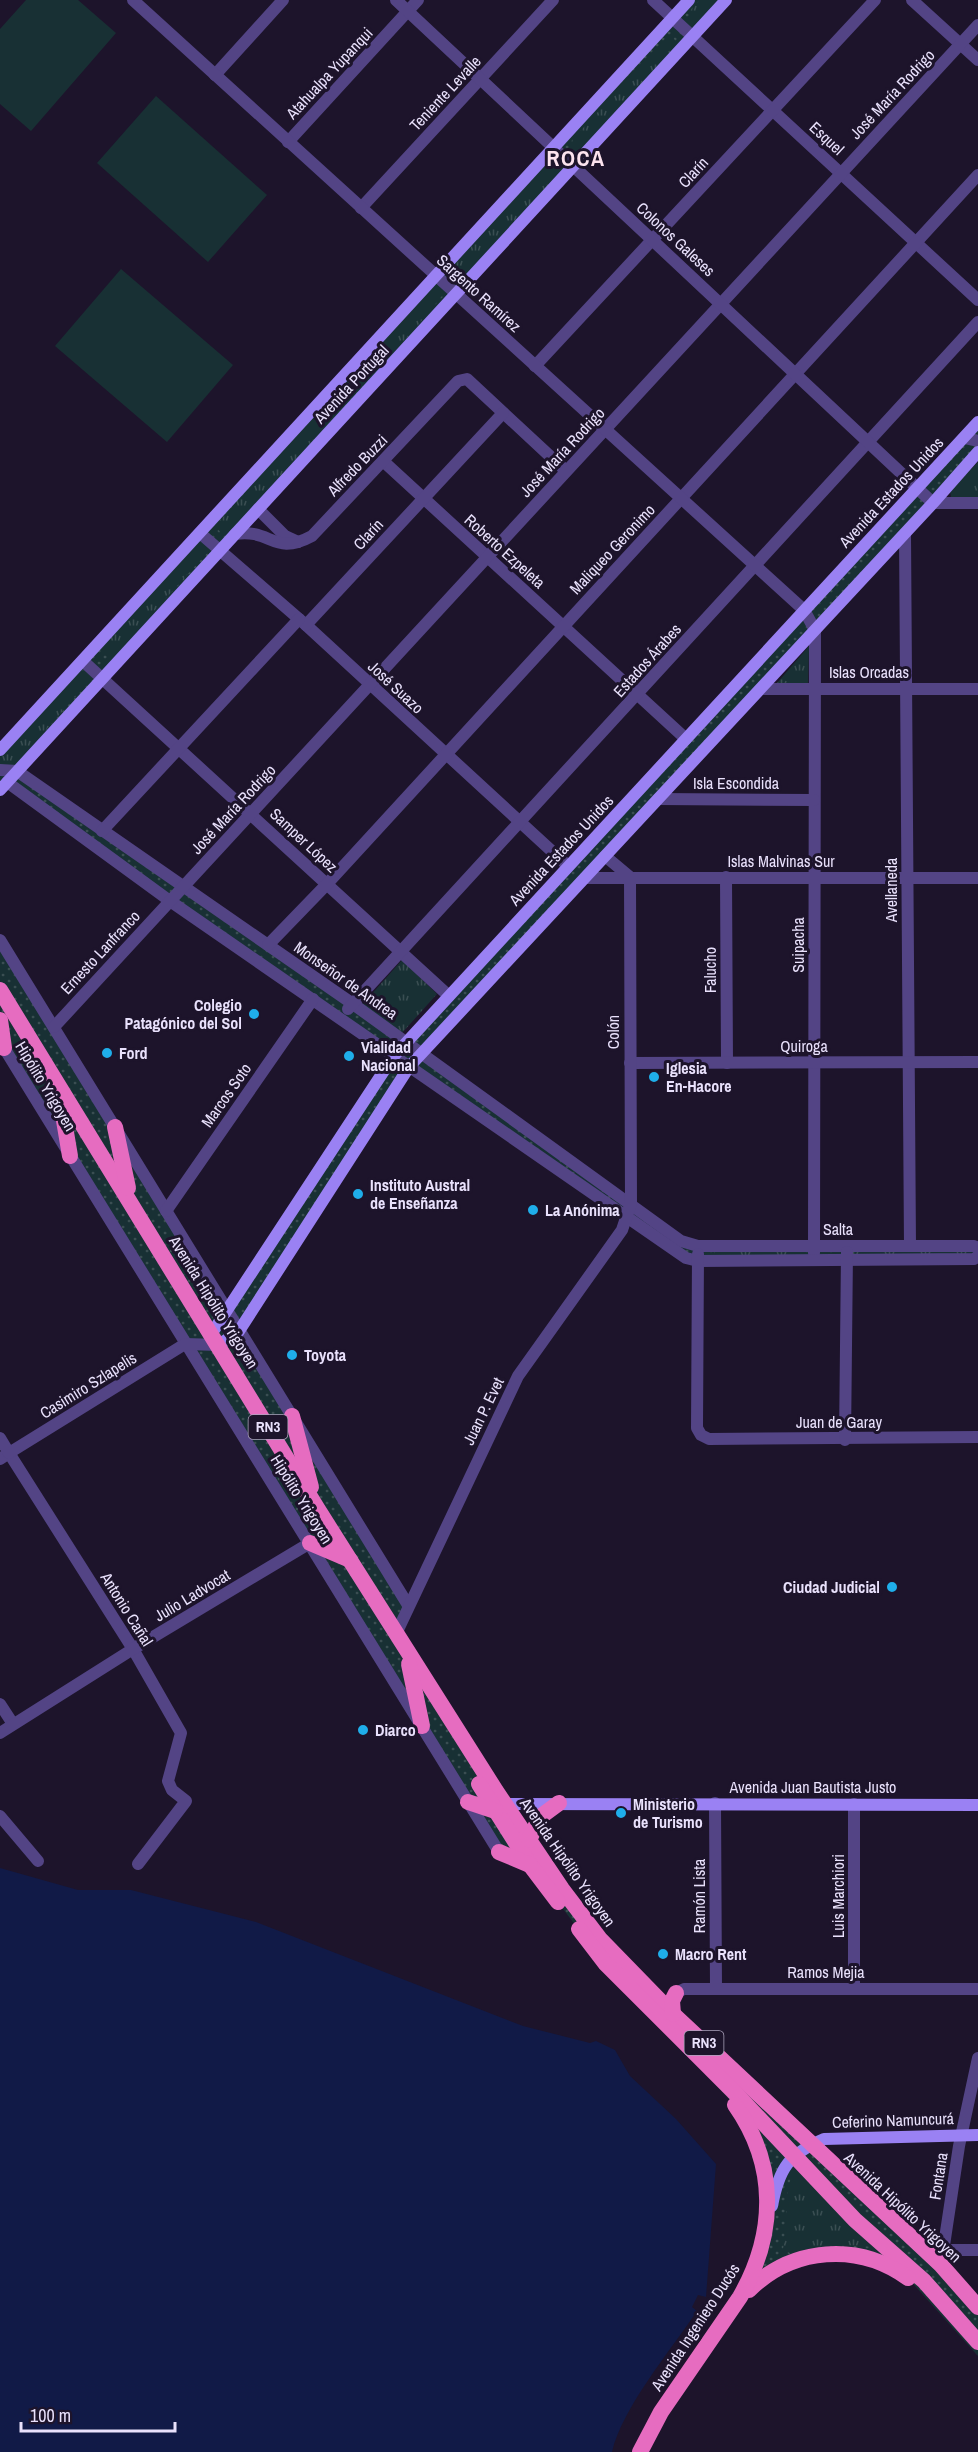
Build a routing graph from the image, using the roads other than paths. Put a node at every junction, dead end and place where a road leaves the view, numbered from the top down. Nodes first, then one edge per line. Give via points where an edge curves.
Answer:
1 (283, 0) edge
2 (396, 0) edge
3 (418, 0) edge
4 (553, 0) edge
5 (654, 0) edge
6 (689, 0) edge
7 (726, 0) edge
8 (875, 0) edge
9 (912, 0) edge
10 (139, 2) edge
11 (408, 11) junction
12 (673, 18) junction
13 (978, 25) edge
14 (693, 36) junction
15 (960, 44) junction
16 (978, 60) edge
17 (215, 75) junction
18 (480, 79) junction
19 (773, 110) junction
20 (288, 142) junction
21 (554, 148) junction
22 (574, 165) junction
23 (841, 173) junction
24 (978, 174) edge
25 (361, 208) junction
26 (653, 240) junction
27 (916, 242) junction
28 (436, 277) junction
29 (456, 294) junction
30 (978, 300) edge
31 (721, 304) junction
32 (978, 322) edge
33 (535, 366) junction
34 (796, 373) junction
35 (503, 413) junction
36 (978, 422) edge
37 (605, 430) junction
38 (964, 438) junction
39 (978, 441) edge
40 (869, 442) junction
41 (978, 452) edge
42 (383, 461) junction
43 (566, 471) junction
44 (918, 488) junction
45 (424, 498) junction
46 (680, 499) junction
47 (933, 503) junction
48 (978, 503) edge
49 (258, 509) junction
50 (201, 534) junction
51 (235, 534) junction
52 (905, 534) junction
53 (300, 542) junction
54 (220, 550) junction
55 (487, 558) junction
56 (755, 567) junction
57 (804, 610) junction
58 (302, 622) junction
59 (564, 626) junction
60 (815, 630) junction
61 (83, 661) junction
62 (102, 678) junction
63 (369, 685) junction
64 (760, 689) junction
65 (815, 689) junction
66 (906, 689) junction
67 (978, 689) edge
68 (638, 694) junction
69 (686, 739) junction
70 (180, 748) junction
71 (0, 750) edge
72 (446, 755) junction
73 (0, 770) edge
74 (17, 771) junction
75 (4, 786) edge
76 (658, 799) junction
77 (814, 800) junction
78 (251, 813) junction
79 (520, 823) junction
80 (102, 831) junction
81 (605, 856) junction
82 (568, 866) junction
83 (630, 877) junction
84 (585, 878) junction
85 (726, 878) junction
86 (814, 878) junction
87 (908, 878) junction
88 (978, 878) edge
89 (327, 884) junction
90 (183, 887) junction
91 (170, 901) junction
92 (0, 940) edge
93 (268, 945) junction
94 (401, 953) junction
95 (0, 990) edge
96 (449, 996) junction
97 (313, 999) junction
98 (353, 1005) junction
99 (339, 1018) junction
100 (0, 1020) edge
101 (54, 1026) junction
102 (406, 1043) junction
103 (1, 1047) edge
104 (421, 1054) junction
105 (393, 1057) junction
106 (978, 1062) edge
107 (630, 1063) junction
108 (727, 1063) junction
109 (814, 1063) junction
110 (909, 1063) junction
111 (409, 1067) junction
112 (58, 1084) junction
113 (115, 1127) junction
114 (70, 1156) junction
115 (130, 1201) junction
116 (631, 1203) junction
117 (166, 1210) junction
118 (626, 1218) junction
119 (814, 1246) junction
120 (847, 1246) junction
121 (910, 1246) junction
122 (978, 1248) edge
123 (698, 1254) junction
124 (978, 1256) edge
125 (814, 1260) junction
126 (847, 1260) junction
127 (227, 1309) junction
128 (239, 1331) junction
129 (215, 1339) junction
130 (190, 1345) junction
131 (292, 1416) junction
132 (978, 1437) edge
133 (0, 1438) edge
134 (845, 1440) junction
135 (5, 1456) edge
136 (317, 1508) junction
137 (310, 1543) junction
138 (350, 1560) junction
139 (408, 1605) junction
140 (396, 1634) junction
141 (134, 1648) junction
142 (409, 1664) junction
143 (0, 1704) edge
144 (13, 1725) junction
145 (422, 1726) junction
146 (0, 1733) edge
147 (468, 1802) junction
148 (559, 1803) junction
149 (715, 1803) junction
150 (855, 1804) junction
151 (978, 1805) edge
152 (500, 1807) junction
153 (0, 1816) edge
154 (529, 1840) junction
155 (499, 1852) joint
156 (38, 1861) dead end
157 (138, 1864) dead end
158 (530, 1865) junction
159 (854, 1988) junction
160 (716, 1989) junction
161 (978, 1989) edge
162 (676, 1993) joint
163 (673, 2014) junction
164 (698, 2057) junction
165 (978, 2058) edge
166 (978, 2134) edge
167 (962, 2135) junction
168 (810, 2145) junction
169 (794, 2156) junction
170 (978, 2250) edge
171 (942, 2258) junction
172 (759, 2259) junction
173 (736, 2304) junction
174 (978, 2307) edge
175 (978, 2342) edge
176 (978, 2356) edge
177 (640, 2452) edge

1 - 17 street
2 - 11 street, Colonos Galeses
3 - 11 street, Atahualpa Yupanqui
4 - 18 street, Teniente Levalle
5 - 12 street, Esquel
6 - 12 main road, Avenida Portugal
7 - 14 main road, Avenida Portugal
8 - 19 street, Clarín
9 - 15 street
10 - 17 street, Sargento Ramírez
11 - 18 street, Colonos Galeses
11 - 20 street, Atahualpa Yupanqui
12 - 14 street, Esquel
12 - 21 main road, Avenida Portugal
13 - 15 street, José María Rodrigo
14 - 19 street, Esquel
14 - 22 main road, Avenida Portugal
15 - 16 street
15 - 23 street, José María Rodrigo
17 - 20 street, Sargento Ramírez
18 - 21 street, Colonos Galeses
18 - 25 street, Teniente Levalle
19 - 23 street, Esquel
19 - 26 street, Clarín
20 - 25 street, Sargento Ramírez
21 - 22 street, Colonos Galeses
21 - 28 main road, Avenida Portugal
22 - 26 street, Colonos Galeses
22 - 29 main road, Avenida Portugal
23 - 27 street, Esquel
23 - 31 street, José María Rodrigo
24 - 27 street, Maliqueo Geronimo
25 - 28 street, Sargento Ramírez
26 - 31 street, Colonos Galeses
26 - 33 street, Clarín
27 - 30 street, Esquel
27 - 34 street, Maliqueo Geronimo
28 - 29 street, Sargento Ramírez
28 - 50 main road, Avenida Portugal
29 - 33 street, Sargento Ramírez
29 - 49 main road, Avenida Portugal
31 - 34 street, Colonos Galeses
31 - 37 street, José María Rodrigo
32 - 40 street, Estados Árabes
33 - 37 street, Sargento Ramírez
34 - 40 street, Colonos Galeses
34 - 46 street, Maliqueo Geronimo
35 - 42 street, Alfredo Buzzi via 476,385 467,379 459,381
35 - 43 street
35 - 45 street, Clarín
36 - 38 main road, Avenida Estados Unidos
37 - 43 street, José María Rodrigo
37 - 46 street, Sargento Ramírez
38 - 39 street
38 - 44 main road, Avenida Estados Unidos
40 - 44 street, Colonos Galeses
40 - 56 street, Estados Árabes
41 - 47 main road
42 - 45 street, Roberto Ezpeleta
42 - 53 street, Alfredo Buzzi via 312,536
43 - 55 street, José María Rodrigo
44 - 47 street, Colonos Galeses
44 - 57 main road, Avenida Estados Unidos
45 - 55 street, Roberto Ezpeleta
45 - 58 street, Clarín
46 - 56 street, Sargento Ramírez
46 - 59 street, Maliqueo Geronimo
47 - 48 street
47 - 52 main road
49 - 51 main road, Avenida Portugal
49 - 53 street via 285,536
50 - 54 street, José Suazo
50 - 61 main road, Avenida Portugal
51 - 53 street via 256,534 280,544
51 - 54 main road, Avenida Portugal
52 - 60 main road
52 - 66 street, Avellaneda
54 - 58 street, José Suazo
54 - 62 main road, Avenida Portugal
55 - 59 street, Roberto Ezpeleta
55 - 63 street, José María Rodrigo
56 - 57 street, Sargento Ramírez
56 - 68 street, Estados Árabes
57 - 60 street, Sargento Ramírez
57 - 69 main road, Avenida Estados Unidos
58 - 63 street, José Suazo
58 - 70 street, Clarín
59 - 68 street, Roberto Ezpeleta
59 - 72 street, Maliqueo Geronimo
60 - 64 main road
60 - 65 street, Suipacha
61 - 62 street, Samper López
61 - 71 main road, Avenida Portugal
62 - 70 street, Samper López
62 - 74 main road, Avenida Portugal
63 - 72 street, José Suazo
63 - 78 street, José María Rodrigo
64 - 65 street, Islas Orcadas
64 - 76 main road
65 - 66 street, Islas Orcadas
65 - 77 street, Suipacha
66 - 67 street, Islas Orcadas
66 - 87 street, Avellaneda
68 - 69 street, Roberto Ezpeleta
68 - 79 street, Estados Árabes
69 - 82 main road, Avenida Estados Unidos
70 - 78 street, Samper López
70 - 80 street, Clarín
72 - 79 street, José Suazo
72 - 89 street, Maliqueo Geronimo
73 - 74 street
74 - 75 main road, Avenida Portugal
74 - 80 street, Monseñor de Andrea
75 - 91 street
76 - 77 street, Isla Escondida
76 - 81 main road
77 - 86 street, Suipacha
78 - 89 street, Samper López
78 - 90 street, José María Rodrigo
79 - 82 street, José Suazo
79 - 94 street, Estados Árabes
80 - 90 street, Monseñor de Andrea
81 - 83 street
81 - 84 main road
82 - 96 main road, Avenida Estados Unidos
83 - 84 street, Islas Malvinas Sur
83 - 85 street, Islas Malvinas Sur
83 - 107 street, Colón
84 - 104 main road
85 - 86 street, Islas Malvinas Sur
85 - 108 street, Falucho
86 - 87 street, Islas Malvinas Sur
86 - 109 street, Suipacha
87 - 88 street, Islas Malvinas Sur
87 - 110 street, Avellaneda
89 - 93 street, Maliqueo Geronimo
89 - 94 street, Samper López
90 - 91 street, José María Rodrigo
90 - 93 street, Monseñor de Andrea
91 - 97 street
91 - 101 street, Ernesto Lanfranco
92 - 101 street, Hipólito Yrigoyen
93 - 98 street, Monseñor de Andrea
94 - 96 street, Samper López
94 - 98 street, Estados Árabes
95 - 112 highway, Avenida Hipólito Yrigoyen / RN3
96 - 102 main road, Avenida Estados Unidos
97 - 99 street
97 - 117 street, Marcos Soto
98 - 99 street, Estados Árabes
98 - 102 street, Monseñor de Andrea
99 - 105 street
100 - 103 highway
101 - 113 street, Hipólito Yrigoyen
102 - 104 street, Monseñor de Andrea
102 - 105 main road, Avenida Estados Unidos
103 - 114 street, Hipólito Yrigoyen
104 - 111 main road
104 - 116 street, Monseñor de Andrea
105 - 111 street
105 - 127 main road, Avenida Estados Unidos
106 - 110 street, Quiroga
107 - 108 street, Quiroga
107 - 116 street, Colón
108 - 109 street, Quiroga
109 - 110 street, Quiroga
109 - 119 street, Suipacha
110 - 121 street, Avellaneda
111 - 118 street
111 - 128 main road
112 - 114 highway
112 - 115 highway, Avenida Hipólito Yrigoyen / RN3
113 - 115 highway
113 - 117 street, Hipólito Yrigoyen
114 - 130 street, Hipólito Yrigoyen
115 - 129 highway, Avenida Hipólito Yrigoyen / RN3
116 - 118 street, Colón
116 - 123 street, Monseñor de Andrea
117 - 127 street, Hipólito Yrigoyen
118 - 123 street via 686,1258
118 - 139 street, Juan P. Evet via 622,1230 518,1376
119 - 120 street, Salta
119 - 123 street, Salta
119 - 125 street, Suipacha
120 - 121 street, Salta
120 - 126 street
121 - 122 street, Salta
123 - 125 street, Salta
123 - 134 street, Juan de Garay via 697,1428 701,1435 709,1439
124 - 126 street, Salta
125 - 126 street, Salta
126 - 134 street
127 - 128 street, Hipólito Yrigoyen
127 - 129 main road, Avenida Estados Unidos
128 - 129 main road
128 - 131 street, Hipólito Yrigoyen
129 - 130 street, Casimiro Szlapelis
129 - 136 highway, Avenida Hipólito Yrigoyen / RN3
130 - 135 street, Casimiro Szlapelis
130 - 137 street, Hipólito Yrigoyen
131 - 136 highway
131 - 139 street, Hipólito Yrigoyen
132 - 134 street, Juan de Garay
133 - 135 street, Antonio Cañal
135 - 141 street, Antonio Cañal
136 - 138 highway, Avenida Hipólito Yrigoyen / RN3
137 - 138 highway
137 - 141 street, Julio Ladvocat
137 - 145 street, Hipólito Yrigoyen
138 - 140 highway, Avenida Hipólito Yrigoyen / RN3
139 - 140 street, Juan P. Evet
140 - 142 highway, Avenida Hipólito Yrigoyen / RN3
140 - 152 highway, Avenida Hipólito Yrigoyen / RN3
141 - 144 street, Julio Ladvocat
141 - 157 street, Antonio Cañal via 181,1732 168,1781 186,1802
142 - 145 highway
142 - 152 highway, Avenida Hipólito Yrigoyen / RN3
143 - 144 street
144 - 146 street, Julio Ladvocat
145 - 147 street, Hipólito Yrigoyen
147 - 152 highway
147 - 155 street, Hipólito Yrigoyen
148 - 149 main road, Avenida Juan Bautista Justo
148 - 152 main road, Avenida Juan Bautista Justo
148 - 154 highway via 540,1817
149 - 150 main road, Avenida Juan Bautista Justo
149 - 160 street, Ramón Lista
150 - 151 main road, Avenida Juan Bautista Justo
150 - 159 street, Luis Marchiori
152 - 154 highway, Avenida Hipólito Yrigoyen / RN3
152 - 158 highway, Avenida Hipólito Yrigoyen / RN3
153 - 156 street
154 - 163 highway, Avenida Hipólito Yrigoyen / RN3 via 600,1939
155 - 158 highway
158 - 164 highway, Avenida Hipólito Yrigoyen / RN3 via 604,1963
159 - 160 street, Ramos Mejia
159 - 161 street, Ramos Mejia
160 - 162 street, Ramos Mejia via 684,1989
162 - 163 highway
163 - 168 highway, Avenida Hipólito Yrigoyen / RN3
164 - 169 highway
164 - 172 highway, Avenida Ingeniero Ducós / RN3 via 737,2108 760,2155 768,2207
165 - 167 street, Fontana
166 - 167 main road, Ceferino Namuncurá
167 - 168 main road, Ceferino Namuncurá via 841,2137
167 - 171 street, Fontana
168 - 169 main road
168 - 171 highway, Avenida Hipólito Yrigoyen / RN3 via 924,2250
169 - 172 main road via 776,2186
169 - 175 highway via 855,2220 924,2281
170 - 171 street
171 - 174 highway, Avenida Hipólito Yrigoyen / RN3
172 - 173 highway, Avenida Ingeniero Ducós / RN3
173 - 176 highway via 757,2283 789,2262 828,2253 868,2257 907,2277
173 - 177 highway, Avenida Ingeniero Ducós / RN3 via 661,2412

